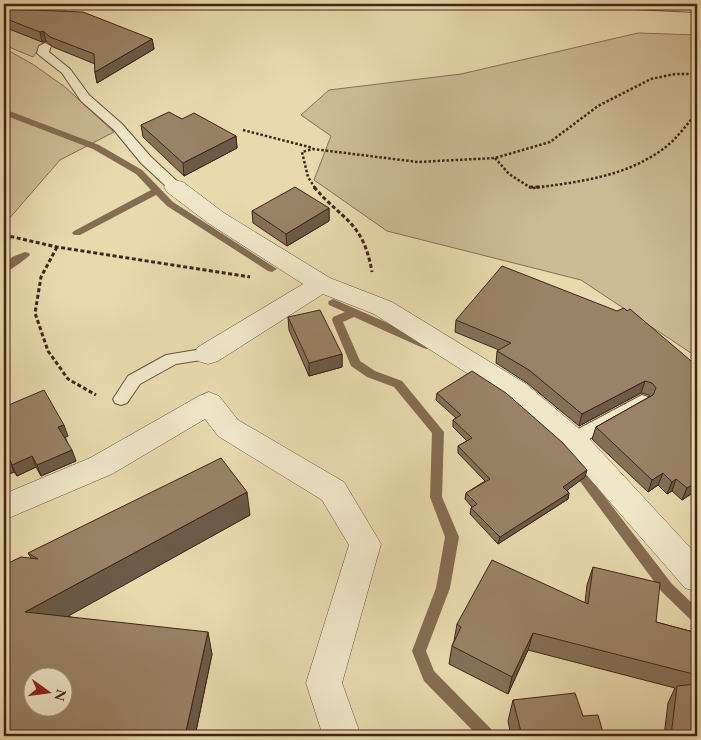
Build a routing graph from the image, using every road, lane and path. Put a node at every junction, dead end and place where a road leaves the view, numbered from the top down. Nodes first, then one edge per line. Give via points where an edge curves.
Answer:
1 (590, 4) edge
2 (697, 9) edge
3 (45, 46) edge
4 (697, 74) edge
5 (697, 113) edge
6 (243, 130) dead end
7 (313, 148) junction
8 (495, 158) junction
9 (175, 187) joint
10 (4, 235) edge
11 (57, 247) junction
12 (257, 278) dead end
13 (320, 284) junction
14 (370, 304) junction
15 (208, 354) joint
16 (121, 399) joint
17 (642, 400) edge
18 (573, 440) junction
19 (4, 508) edge
20 (697, 578) edge
21 (342, 736) edge

1 - 2 lane
3 - 9 lane via 43,52 66,71 85,98 118,127
4 - 8 path via 651,79 598,106 550,142
5 - 8 path via 664,149 627,169 589,181 530,188 509,174
6 - 7 path
7 - 8 path via 418,162
7 - 14 path via 302,152 304,168 315,189 354,223 370,256 373,278
9 - 13 street via 216,218
10 - 11 path
11 - 12 path
11 - 16 path via 41,277 35,313 48,351 68,379 91,394
13 - 14 street
13 - 15 street
14 - 18 street via 383,308 516,391
15 - 16 lane via 172,359 134,380
17 - 18 lane
18 - 20 street
19 - 21 street via 101,466 209,403 228,428 333,491 365,544 324,683

